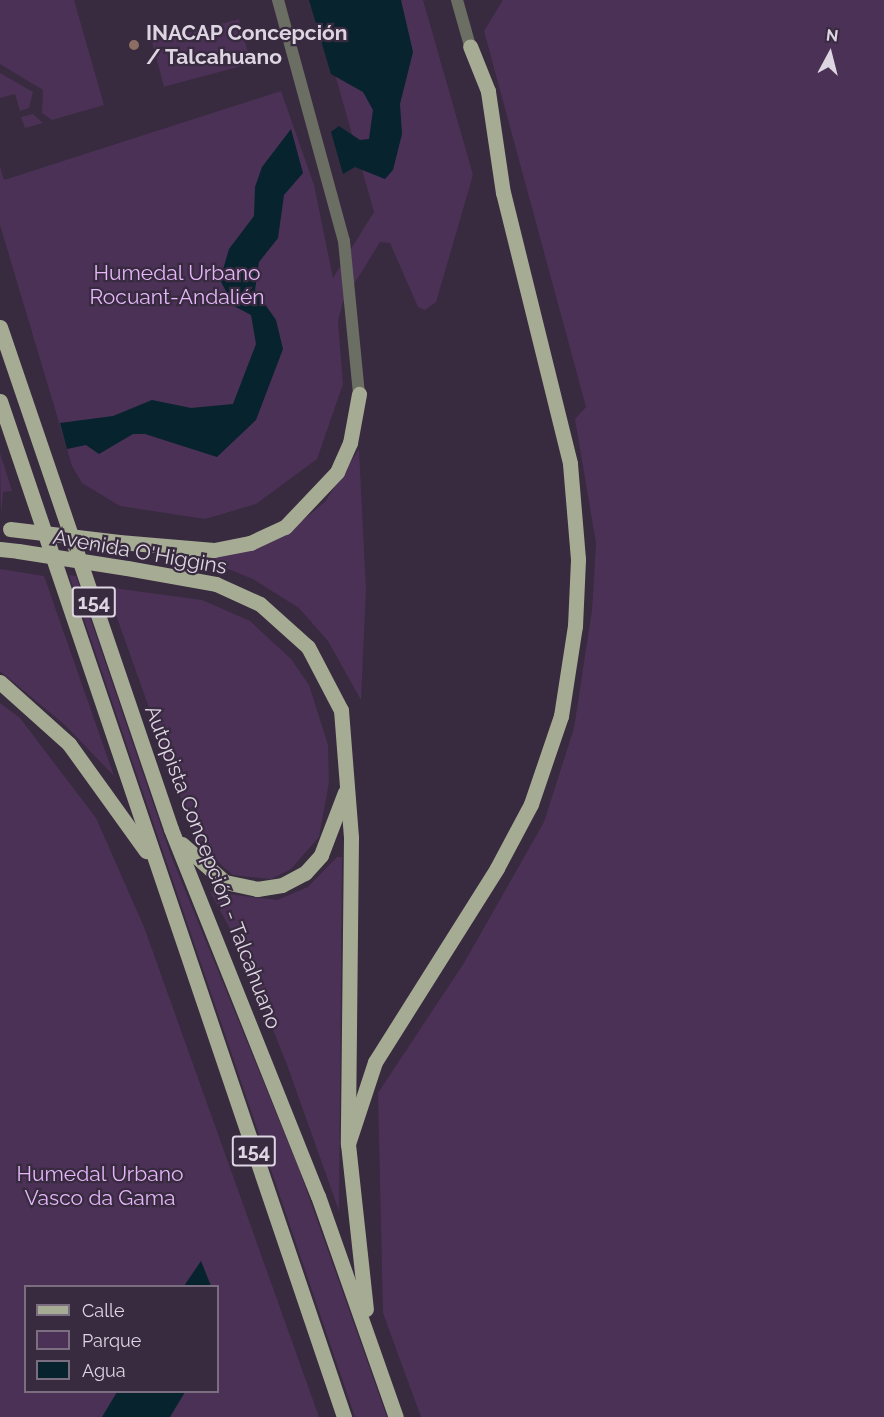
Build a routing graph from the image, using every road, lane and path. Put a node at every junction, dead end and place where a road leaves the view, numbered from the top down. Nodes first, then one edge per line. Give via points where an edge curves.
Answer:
1 (278, 0) edge
2 (457, 0) edge
3 (470, 46) joint
4 (0, 327) edge
5 (359, 394) joint
6 (0, 401) edge
7 (5, 529) edge
8 (0, 549) edge
9 (0, 682) edge
10 (348, 762) junction
11 (171, 829) junction
12 (165, 885) junction
13 (348, 1143) junction
14 (371, 1345) junction
15 (344, 1417) edge
16 (396, 1417) edge

1 - 5 street via 344,241
2 - 3 street
3 - 13 main road via 486,83 503,193 570,463 578,559 575,626 561,716 531,804 497,868 375,1062
4 - 11 main road, Autopista Concepción - Talcahuano / 154
5 - 7 main road, bridge via 345,458 318,498 285,527 250,543 214,550
6 - 12 main road, 154
8 - 10 main road, Avenida O'Higgins, bridge via 216,584 260,604 286,623 313,654 335,693
9 - 12 main road via 52,726 91,770
10 - 11 main road via 330,838 310,868 291,882 257,889 225,882 196,861
10 - 13 main road
11 - 14 main road, Autopista Concepción - Talcahuano / 154
12 - 15 main road, 154
13 - 14 main road
14 - 16 main road, Autopista Concepción - Talcahuano / 154

